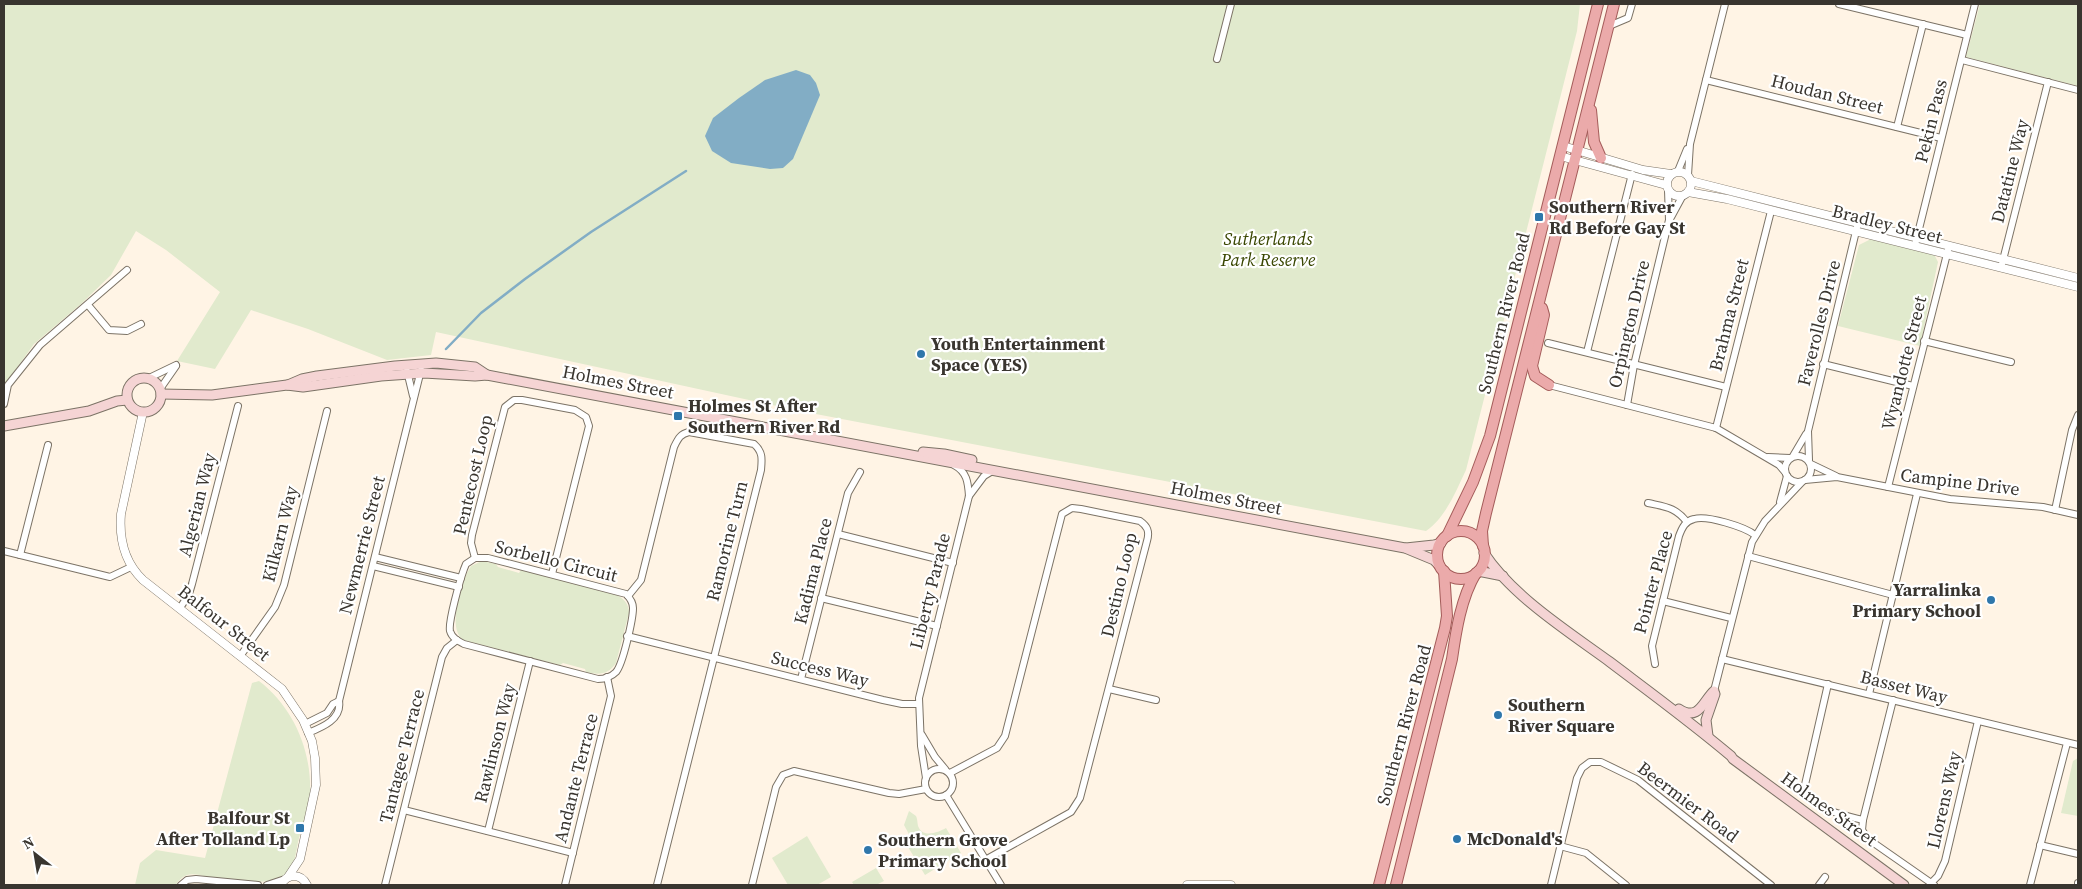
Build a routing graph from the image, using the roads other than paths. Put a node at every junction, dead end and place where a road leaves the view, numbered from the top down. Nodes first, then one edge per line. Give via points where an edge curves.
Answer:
1 (1231, 4) edge
2 (1598, 4) edge
3 (1614, 4) edge
4 (1632, 4) edge
5 (1725, 4) edge
6 (1839, 4) edge
7 (1975, 4) edge
8 (1923, 24) junction
9 (1608, 26) junction
10 (1967, 35) junction
11 (1217, 59) dead end
12 (1962, 60) junction
13 (1706, 80) junction
14 (2048, 82) junction
15 (2078, 90) edge
16 (1590, 99) junction
17 (1897, 127) junction
18 (1941, 138) junction
19 (1690, 144) junction
20 (1561, 151) junction
21 (1576, 156) junction
22 (1601, 158) junction
23 (1675, 173) junction
24 (1632, 174) junction
25 (1689, 178) junction
26 (1667, 188) junction
27 (1685, 194) junction
28 (1771, 211) junction
29 (1669, 220) junction
30 (1857, 227) junction
31 (1916, 241) junction
32 (1948, 250) junction
33 (2003, 259) junction
34 (2001, 268) junction
35 (127, 270) dead end
36 (2078, 278) edge
37 (2078, 287) edge
38 (88, 305) junction
39 (1540, 305) junction
40 (141, 324) dead end
41 (1924, 341) junction
42 (1548, 342) dead end
43 (1587, 352) junction
44 (2011, 362) dead end
45 (1823, 364) junction
46 (1634, 365) junction
47 (421, 368) junction
48 (407, 369) junction
49 (149, 378) junction
50 (1549, 385) joint
51 (1913, 386) junction
52 (1726, 387) junction
53 (161, 391) junction
54 (413, 397) junction
55 (127, 400) junction
56 (4, 404) edge
57 (1627, 405) junction
58 (238, 406) dead end
59 (327, 411) dead end
60 (143, 412) junction
61 (2078, 415) edge
62 (4, 426) edge
63 (1716, 428) junction
64 (1808, 431) junction
65 (48, 444) dead end
66 (889, 449) junction
67 (1764, 457) junction
68 (1792, 457) junction
69 (1810, 462) junction
70 (951, 463) junction
71 (994, 470) junction
72 (860, 472) dead end
73 (1786, 474) junction
74 (1837, 477) junction
75 (1042, 478) junction
76 (1803, 481) junction
77 (1888, 488) junction
78 (1917, 494) junction
79 (969, 496) junction
80 (1648, 503) dead end
81 (1778, 505) junction
82 (2055, 510) junction
83 (2078, 515) edge
84 (1687, 522) junction
85 (838, 534) junction
86 (1755, 535) junction
87 (1444, 539) junction
88 (1405, 548) junction
89 (1484, 549) junction
90 (4, 551) edge
91 (20, 556) junction
92 (1748, 556) junction
93 (375, 557) junction
94 (475, 558) junction
95 (953, 563) junction
96 (131, 566) junction
97 (373, 566) junction
98 (1442, 568) junction
99 (1477, 572) junction
100 (552, 574) junction
101 (1504, 576) junction
102 (461, 578) junction
103 (459, 587) junction
104 (1893, 595) junction
105 (628, 596) junction
106 (821, 598) junction
107 (1664, 601) junction
108 (180, 608) junction
109 (1731, 618) junction
110 (937, 626) junction
111 (627, 636) junction
112 (457, 640) junction
113 (241, 656) junction
114 (1600, 657) junction
115 (714, 658) junction
116 (1722, 659) junction
117 (530, 661) junction
118 (1655, 664) dead end
119 (1625, 674) junction
120 (607, 677) junction
121 (801, 679) junction
122 (1828, 684) junction
123 (1109, 689) junction
124 (1714, 691) junction
125 (1869, 694) junction
126 (1156, 700) dead end
127 (1894, 700) junction
128 (339, 701) junction
129 (919, 704) junction
130 (1978, 721) junction
131 (305, 724) junction
132 (308, 732) junction
133 (922, 735) junction
134 (1708, 736) junction
135 (2067, 743) junction
136 (2078, 745) edge
137 (1733, 759) junction
138 (949, 772) junction
139 (926, 778) junction
140 (926, 789) junction
141 (946, 795) junction
142 (404, 810) junction
143 (1863, 820) junction
144 (488, 831) junction
145 (2040, 845) junction
146 (1560, 846) junction
147 (573, 852) junction
148 (2078, 854) edge
149 (300, 859) junction
150 (985, 860) junction
151 (1825, 878) dead end
152 (285, 881) edge
153 (305, 882) edge
154 (1933, 884) edge
155 (181, 885) edge
156 (258, 885) edge
157 (267, 885) edge
158 (312, 885) edge
159 (385, 885) edge
160 (565, 885) edge
161 (657, 885) edge
162 (752, 885) edge
163 (1001, 885) edge
164 (1187, 885) edge
165 (1230, 885) edge
166 (1379, 885) edge
167 (1396, 885) edge
168 (1552, 885) edge
169 (1624, 885) edge
170 (1771, 885) edge
171 (1819, 885) edge
172 (1904, 885) edge
173 (2030, 885) edge

1 - 11 street
2 - 20 main road, Southern River Road
3 - 9 main road, Southern River Road
4 - 9 street via 1628,18
5 - 13 street
6 - 8 street
7 - 10 street, Pekin Pass
8 - 10 street
8 - 17 street
9 - 16 main road, Southern River Road
10 - 12 street, Pekin Pass
12 - 14 street
12 - 18 street, Pekin Pass
13 - 17 street, Houdan Street
13 - 19 street
14 - 15 street
14 - 33 street, Datatine Way
16 - 21 main road, Southern River Road
16 - 22 main road via 1594,142
17 - 18 street, Houdan Street
18 - 31 street, Pekin Pass
19 - 23 street
19 - 25 street
20 - 21 street
20 - 87 main road, Southern River Road via 1490,436 1473,482
21 - 22 street
21 - 24 street
21 - 39 main road, Southern River Road
22 - 23 street via 1652,172
23 - 25 street, Bradley Street
23 - 26 street
24 - 26 street
24 - 43 street
25 - 27 street
25 - 30 street, Bradley Street
26 - 27 street, Bradley Street via 1674,196
26 - 29 street, Orpington Drive
27 - 28 street, Bradley Street via 1708,195
27 - 29 street, Orpington Drive
28 - 30 street, Bradley Street
28 - 52 street, Brahma Street
29 - 46 street, Orpington Drive
30 - 31 street, Bradley Street
30 - 45 street, Faverolles Drive
31 - 32 street, Bradley Street
32 - 33 street, Bradley Street
32 - 34 street, Bradley Street
32 - 41 street, Wyandotte Street
33 - 34 street, Datatine Way
33 - 36 street, Bradley Street
34 - 37 street, Bradley Street
35 - 38 street
38 - 40 street via 109,330 127,331
38 - 56 street via 56,330 26,362 8,386
39 - 50 main road via 1544,315 1532,371 1538,380
39 - 89 main road, Southern River Road via 1486,513 1482,531
41 - 44 street
41 - 51 street, Wyandotte Street
42 - 43 street
43 - 46 street
45 - 51 street
45 - 64 street, Faverolles Drive
46 - 52 street
46 - 57 street, Orpington Drive
47 - 48 main road, Holmes Street
47 - 54 street, Newmerrie Street
47 - 66 main road, Holmes Street via 488,375
48 - 53 main road, Holmes Street via 303,387 287,385 212,395
48 - 54 street, Newmerrie Street
49 - 53 main road via 158,384
49 - 53 street via 176,366
49 - 55 main road via 138,378 130,384
50 - 57 street
51 - 77 street, Wyandotte Street
52 - 63 street, Brahma Street
53 - 60 main road via 156,408
54 - 93 street, Newmerrie Street
55 - 60 main road via 132,408
55 - 62 main road via 89,411
57 - 63 street
58 - 108 street, Algerian Way via 192,584
59 - 113 street, Kilkarn Way via 284,585 275,607
60 - 96 street, Balfour Street via 120,530
61 - 82 street
63 - 67 street
64 - 68 street, Faverolles Drive
64 - 69 street, Faverolles Drive
65 - 91 street
66 - 70 main road, Holmes Street
66 - 75 main road, Holmes Street via 944,454 1016,468
67 - 68 street
67 - 73 street via 1779,465
68 - 69 street via 1801,456
68 - 73 street via 1785,464
69 - 74 street, Campine Drive
69 - 76 street via 1811,473
70 - 71 main road, Holmes Street
70 - 79 street, Liberty Parade via 965,474
71 - 75 main road, Holmes Street
71 - 79 street via 984,476
72 - 85 street, Kadima Place via 848,493
73 - 76 street via 1793,481
73 - 81 street
74 - 76 street, Campine Drive
74 - 77 street, Campine Drive
75 - 88 main road, Holmes Street
76 - 81 street
77 - 78 street, Campine Drive
78 - 82 street, Campine Drive
78 - 104 street
79 - 95 street, Liberty Parade
80 - 84 street via 1680,512
81 - 86 street
82 - 83 street, Campine Drive
84 - 86 street, Pointer Place via 1702,518 1742,528
84 - 107 street, Pointer Place via 1679,536
85 - 95 street
85 - 106 street, Kadima Place
86 - 92 street
87 - 88 main road, Holmes Street via 1434,545
87 - 89 main road via 1456,532 1467,532 1477,537
87 - 98 main road via 1438,550
88 - 98 main road, Holmes Street via 1434,560
89 - 99 main road via 1484,560
89 - 101 main road, Holmes Street
90 - 91 street
91 - 96 street via 110,577
92 - 104 street
92 - 109 street
93 - 97 street, Newmerrie Street
93 - 102 street
94 - 100 street, Sorbello Circuit via 488,558
94 - 100 street, Pentecost Loop via 472,536 505,407 514,400 522,400 575,410 583,414 589,426
94 - 102 street, Sorbello Circuit via 466,564
95 - 110 street, Liberty Parade
96 - 108 street, Balfour Street via 143,580
97 - 103 street
97 - 128 street, Newmerrie Street
98 - 99 main road via 1459,578
98 - 166 main road, Southern River Road via 1445,628
99 - 101 main road
99 - 167 main road, Southern River Road via 1455,638
100 - 105 street, Sorbello Circuit
101 - 114 main road, Holmes Street
102 - 103 street, Sorbello Circuit
103 - 112 street, Sorbello Circuit via 450,627
104 - 125 street
105 - 111 street, Sorbello Circuit via 633,609
105 - 115 street, Ramorine Turn via 641,580 674,448 682,434 689,432 754,444 762,456 760,470
106 - 110 street
106 - 121 street, Kadima Place
107 - 109 street
107 - 118 street, Pointer Place via 1652,646
108 - 113 street, Balfour Street
109 - 116 street
110 - 129 street, Liberty Parade
111 - 115 street, Success Way
111 - 120 street, Sorbello Circuit via 618,668
112 - 117 street
112 - 142 street, Tantagee Terrace via 442,657
113 - 131 street, Balfour Street via 282,689
114 - 119 main road, Holmes Street
114 - 137 main road, Holmes Street via 1698,736
115 - 121 street, Success Way
115 - 161 street, Ramorine Turn
116 - 122 street, Basset Way
116 - 124 street
117 - 120 street via 598,679
117 - 144 street, Rawlinson Way
119 - 124 main road via 1642,679 1688,714 1701,708
119 - 134 main road, Holmes Street
120 - 147 street, Andante Terrace via 611,696
121 - 129 street, Success Way via 899,704
122 - 125 street, Basset Way
122 - 143 street via 1804,789 1830,812
123 - 126 street
123 - 138 street, Destino Loop via 1148,529 1140,521 1072,508 1062,514 1005,736 997,748
123 - 150 street, Destino Loop via 1080,798 1071,812
124 - 134 main road via 1706,720
125 - 127 street, Basset Way
127 - 130 street, Basset Way
127 - 143 street
128 - 131 street via 327,713
128 - 132 street, Newmerrie Street via 340,708 334,718
129 - 133 street, Liberty Parade
130 - 135 street, Basset Way
130 - 154 street, Llorens Way via 1945,861
131 - 132 street, Balfour Street
132 - 149 street, Balfour Street via 315,758 316,785
133 - 138 street, Liberty Parade
133 - 139 street, Liberty Parade
134 - 137 main road, Holmes Street
135 - 136 street, Basset Way
135 - 145 street
137 - 172 main road, Holmes Street
138 - 139 street via 934,769
138 - 141 street via 953,785
139 - 140 street
140 - 141 street via 933,796
140 - 162 street via 899,794 794,771 782,775 776,787
141 - 150 street
142 - 144 street
142 - 159 street, Tantagee Terrace
143 - 154 street via 1862,830 1868,839
144 - 147 street
145 - 148 street
145 - 173 street
146 - 168 street, Beermier Road
146 - 169 street via 1586,853
146 - 170 street, Beermier Road via 1577,778 1590,762 1601,762 1638,780
147 - 160 street, Andante Terrace
149 - 152 street, Balfour Street
149 - 153 street, Balfour Street
150 - 163 street
151 - 171 street
152 - 153 street via 298,876
152 - 157 street
153 - 158 street
155 - 156 street via 186,880 196,879
164 - 165 street

